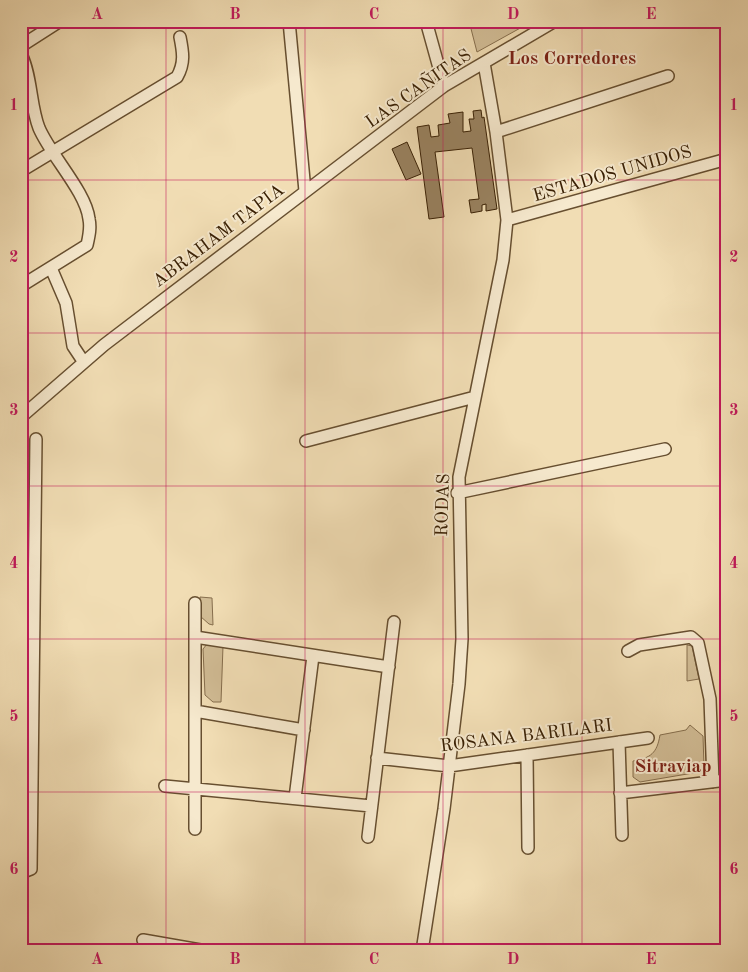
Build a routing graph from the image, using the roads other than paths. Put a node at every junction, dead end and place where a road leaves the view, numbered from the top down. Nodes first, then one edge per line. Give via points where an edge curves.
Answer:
1 (60, 21) edge
2 (289, 21) edge
3 (426, 21) edge
4 (555, 21) edge
5 (180, 36) dead end
6 (21, 46) edge
7 (21, 54) edge
8 (484, 64) junction
9 (668, 76) dead end
10 (444, 86) junction
11 (496, 132) junction
12 (51, 152) junction
13 (727, 159) edge
14 (21, 171) edge
15 (305, 191) junction
16 (507, 220) junction
17 (51, 268) junction
18 (21, 286) edge
19 (84, 361) junction
20 (475, 398) junction
21 (21, 417) edge
22 (36, 440) dead end
23 (306, 441) dead end
24 (665, 449) dead end
25 (457, 493) junction
26 (195, 603) dead end
27 (394, 622) dead end
28 (195, 638) junction
29 (628, 651) dead end
30 (313, 656) junction
31 (389, 667) junction
32 (27, 678) edge
33 (195, 711) junction
34 (304, 730) junction
35 (648, 738) dead end
36 (619, 742) junction
37 (527, 755) junction
38 (377, 758) junction
39 (449, 766) junction
40 (727, 780) edge
41 (713, 782) junction
42 (165, 786) dead end
43 (195, 788) junction
44 (620, 793) junction
45 (295, 798) junction
46 (371, 806) junction
47 (195, 829) dead end
48 (622, 835) dead end
49 (368, 837) dead end
50 (528, 848) dead end
51 (21, 873) edge
52 (143, 940) dead end
53 (187, 949) edge
54 (206, 951) edge
55 (422, 951) edge

1 - 6 street
2 - 15 street, ABRAHAM TAPIA
3 - 10 street
4 - 8 street, LAS CAÑITAS
5 - 12 street via 183,67 177,77
7 - 12 street via 39,127
8 - 10 street, LAS CAÑITAS
8 - 11 street, RODAS
9 - 11 street
10 - 15 street, LAS CAÑITAS
11 - 16 street, RODAS
12 - 14 street
12 - 17 street via 79,194 89,217 90,232 87,245
13 - 16 street, ESTADOS UNIDOS
15 - 19 street, ABRAHAM TAPIA
16 - 20 street, RODAS via 503,260
17 - 18 street
17 - 19 street via 66,303 73,346
19 - 21 street, ABRAHAM TAPIA
20 - 23 street
20 - 25 street, RODAS
22 - 32 street
24 - 25 street
25 - 39 street, RODAS via 462,639
26 - 28 street
27 - 31 street
28 - 30 street
28 - 33 street
29 - 41 street via 639,645 691,637 698,643 710,699
30 - 31 street
30 - 34 street
31 - 38 street
32 - 51 street via 31,870
33 - 34 street
33 - 43 street
34 - 45 street
35 - 36 street, ROSANA BARILARI
36 - 37 street, ROSANA BARILARI
36 - 44 street
37 - 39 street, ROSANA BARILARI
37 - 50 street
38 - 39 street, ROSANA BARILARI
38 - 46 street
39 - 55 street, RODAS
40 - 41 street
41 - 44 street
42 - 43 street
43 - 45 street
43 - 47 street
44 - 48 street
45 - 46 street
46 - 49 street
52 - 53 street
53 - 54 street

